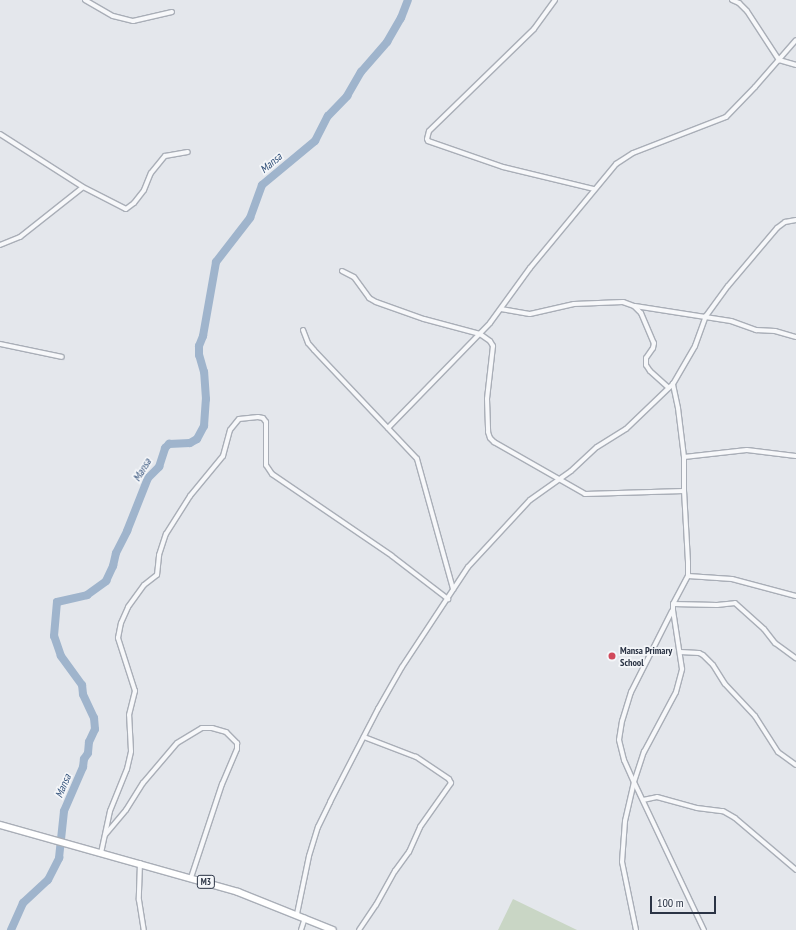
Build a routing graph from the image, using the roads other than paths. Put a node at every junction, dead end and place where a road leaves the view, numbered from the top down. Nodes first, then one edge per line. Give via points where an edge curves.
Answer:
1 (85, 0) edge
2 (555, 0) edge
3 (732, 0) edge
4 (172, 12) dead end
5 (796, 40) edge
6 (779, 60) junction
7 (796, 65) edge
8 (0, 134) edge
9 (188, 152) dead end
10 (83, 187) junction
11 (594, 189) junction
12 (796, 220) edge
13 (0, 245) edge
14 (342, 271) dead end
15 (634, 306) junction
16 (501, 310) junction
17 (706, 316) junction
18 (303, 330) dead end
19 (480, 334) junction
20 (796, 337) edge
21 (0, 344) edge
22 (62, 357) dead end
23 (673, 384) junction
24 (669, 388) junction
25 (388, 428) junction
26 (796, 456) edge
27 (684, 457) junction
28 (560, 479) junction
29 (684, 491) junction
30 (688, 576) junction
31 (453, 589) junction
32 (796, 596) edge
33 (448, 599) junction
34 (673, 604) junction
35 (673, 610) junction
36 (680, 652) junction
37 (796, 658) edge
38 (364, 737) junction
39 (796, 765) edge
40 (634, 782) junction
41 (643, 800) junction
42 (0, 825) edge
43 (104, 836) junction
44 (101, 852) junction
45 (140, 863) junction
46 (796, 870) edge
47 (191, 878) junction
48 (297, 914) junction
49 (305, 918) junction
50 (144, 930) edge
51 (301, 930) edge
52 (333, 930) edge
53 (359, 930) edge
54 (636, 930) edge
55 (704, 930) edge

1 - 4 street via 113,16 133,21
2 - 11 street via 534,29 429,131 427,138 503,167
3 - 6 street via 747,10
5 - 6 street
6 - 7 street
6 - 11 street via 726,117 627,156 616,164
8 - 10 street
9 - 10 street via 165,156 151,173 144,190 126,209
10 - 13 street via 20,237
11 - 16 street via 530,268
12 - 17 street via 785,222 777,228
14 - 19 street via 354,278 369,298 376,302 424,319
15 - 16 street via 623,302 581,303 530,314
15 - 17 street
15 - 24 street via 641,313 654,343 646,358 646,365
16 - 19 street
17 - 20 street via 731,320 756,330
17 - 23 street via 695,346
18 - 25 street via 314,350
19 - 25 street
19 - 28 street via 493,346 487,399 490,438
21 - 22 street
23 - 24 street
23 - 27 street
24 - 28 street via 626,428 597,447
25 - 31 street via 417,458
26 - 27 street via 747,450
27 - 29 street
28 - 29 street via 585,494 592,495
28 - 31 street via 530,500 477,556
29 - 30 street
30 - 32 street via 732,579
30 - 34 street
31 - 33 street
33 - 38 street via 402,667
33 - 43 street via 386,552 272,474 266,465 266,422 258,417 239,419 230,430 223,456 190,496 166,534 159,555 157,575 144,585 121,623 118,638 134,686 129,715 131,751
34 - 35 street
34 - 37 street via 735,603 764,629 775,643
35 - 36 street
35 - 40 street via 631,692 622,721 619,740 624,760
36 - 39 street via 703,655 725,684 755,716 778,752
36 - 40 street via 682,669 676,692 644,752
38 - 48 street via 318,827
38 - 53 street via 416,757 449,779 451,783 420,827 409,852
40 - 41 street
40 - 54 street via 621,854
41 - 46 street via 657,797 697,808 723,811 735,818
41 - 55 street
42 - 44 main road, M3
43 - 44 street
43 - 47 street via 177,742 202,728 226,732 237,743 237,749 222,784
44 - 45 main road, M3
45 - 47 main road, M3
45 - 50 street via 138,900
47 - 48 main road, M3 via 254,897
48 - 49 main road, M3
49 - 51 street
49 - 52 main road, M3

